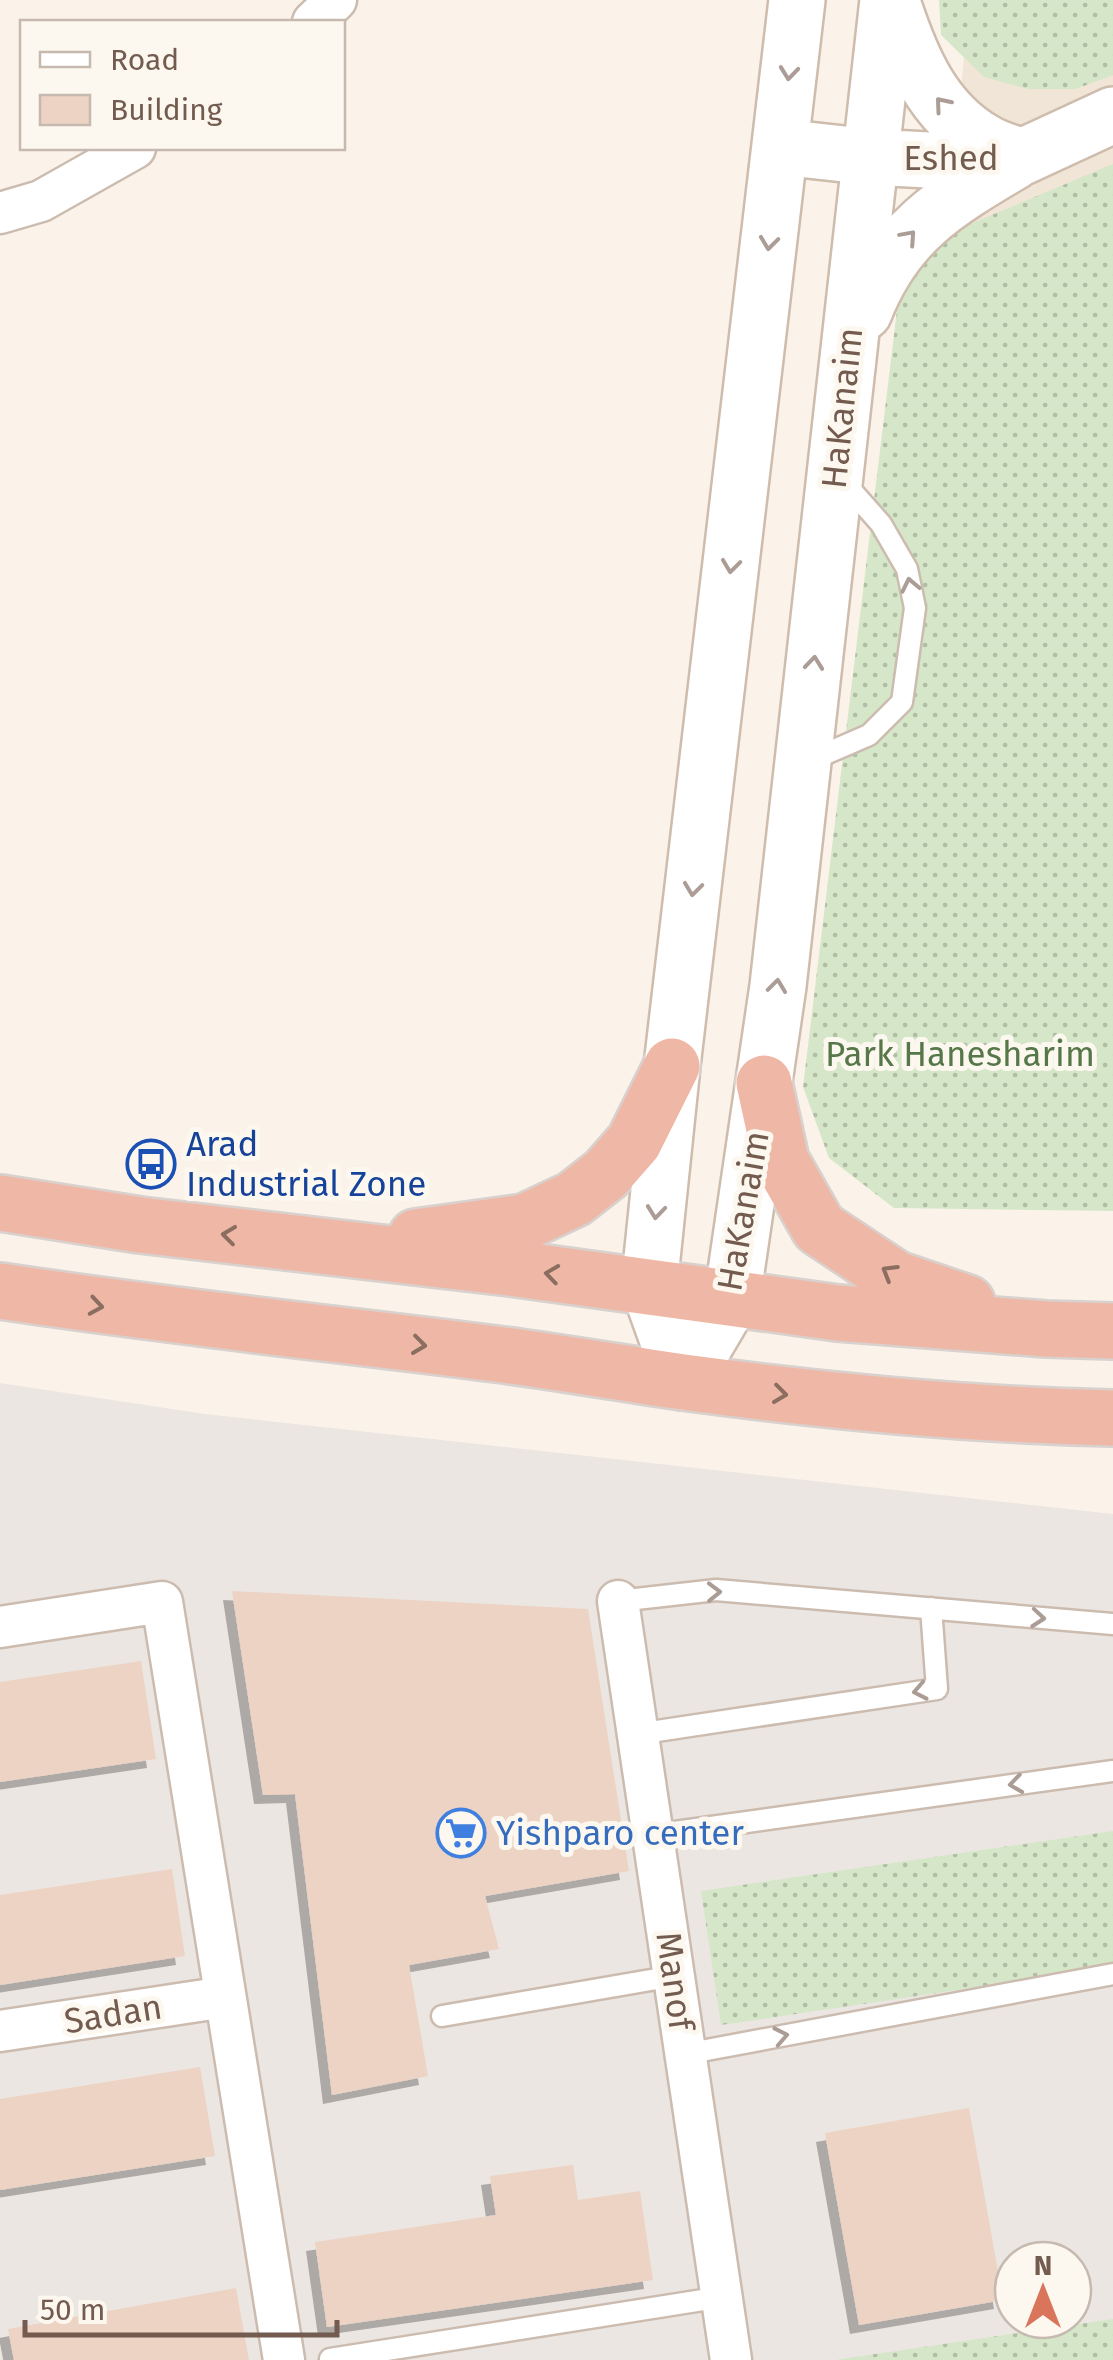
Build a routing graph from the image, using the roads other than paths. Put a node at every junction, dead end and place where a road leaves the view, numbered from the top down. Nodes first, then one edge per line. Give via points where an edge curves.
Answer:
1 (336, 0) edge
2 (797, 0) edge
3 (890, 0) edge
4 (315, 20) edge
5 (1113, 115) edge
6 (781, 147) junction
7 (131, 150) edge
8 (870, 157) junction
9 (1022, 157) junction
10 (0, 213) edge
11 (848, 353) junction
12 (836, 473) junction
13 (803, 763) junction
14 (672, 1066) junction
15 (764, 1082) junction
16 (0, 1204) edge
17 (340, 1248) junction
18 (648, 1287) junction
19 (0, 1291) edge
20 (732, 1299) junction
21 (1046, 1329) junction
22 (1113, 1331) edge
23 (683, 1382) junction
24 (1113, 1418) edge
25 (618, 1602) joint
26 (931, 1608) junction
27 (1113, 1624) edge
28 (0, 1627) edge
29 (637, 1734) junction
30 (1113, 1771) edge
31 (653, 1835) junction
32 (1113, 1974) edge
33 (674, 1976) junction
34 (225, 1997) junction
35 (442, 2016) dead end
36 (0, 2031) edge
37 (686, 2054) junction
38 (722, 2297) junction
39 (330, 2358) edge
40 (284, 2360) edge
41 (731, 2360) edge

1 - 4 street
2 -> 6 main road
3 - 8 main road, HaKanaim
9 -> 3 main road via 986,143 942,106 920,75
5 - 9 main road, Eshed
6 - 8 main road, Eshed
6 -> 14 main road
7 - 10 street via 41,201
8 - 9 main road, Eshed via 986,163
8 - 11 main road, HaKanaim
11 -> 9 main road via 891,258 920,224
11 - 12 main road, HaKanaim
13 -> 12 main road, HaKanaim
13 -> 12 lane via 869,735 902,702 915,608 908,569 881,524
15 -> 13 main road, HaKanaim
14 - 17 highway via 634,1142 574,1199 525,1222
14 -> 18 main road
15 - 20 main road, HaKanaim
21 -> 15 highway via 896,1278 819,1228 781,1161
17 -> 16 highway
18 -> 17 highway
18 - 20 highway
18 - 23 main road
19 -> 23 highway
20 - 21 highway
20 - 23 main road, HaKanaim
21 - 22 highway
23 -> 24 highway via 829,1400
25 -> 26 lane via 716,1590
25 - 29 street, Manof
26 -> 27 lane
26 -> 29 lane via 936,1690
28 - 34 street via 162,1602
29 - 31 street, Manof
30 -> 31 lane
31 - 33 street, Manof
37 -> 32 lane
33 - 35 lane
33 - 37 street, Manof
34 - 36 street, Sadan
34 - 40 street
37 - 38 street, Manof
38 - 39 lane
38 - 41 street, Manof

